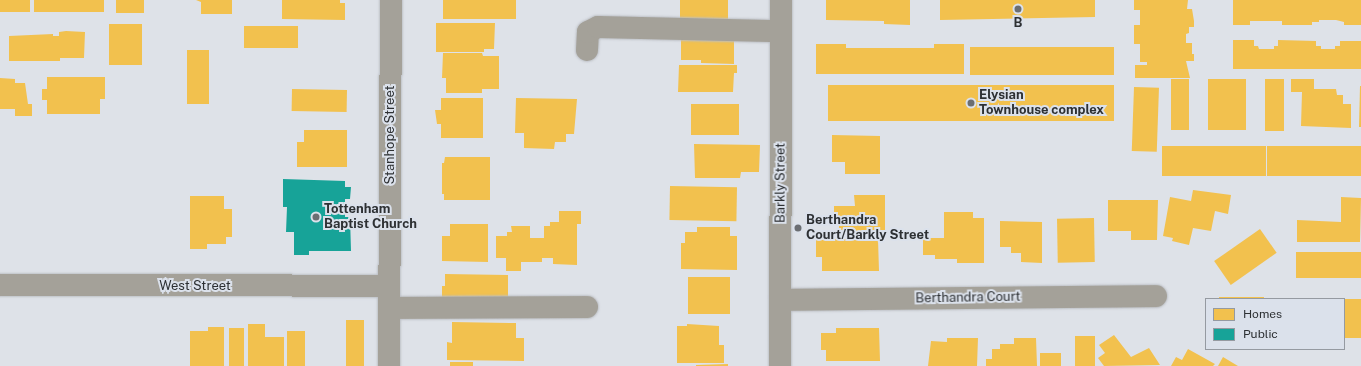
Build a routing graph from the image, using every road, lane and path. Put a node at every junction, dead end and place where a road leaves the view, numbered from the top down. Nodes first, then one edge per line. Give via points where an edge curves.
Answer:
1 (391, 0) edge
2 (781, 0) edge
3 (781, 31) junction
4 (587, 50) dead end
5 (0, 285) edge
6 (389, 286) junction
7 (1156, 296) dead end
8 (780, 300) junction
9 (587, 307) dead end
10 (389, 308) junction
11 (389, 366) edge
12 (780, 366) edge

1 - 6 street, Stanhope Street
2 - 3 street, Barkly Street
3 - 4 street via 598,27 588,32
3 - 8 street, Barkly Street
5 - 6 street, West Street
6 - 10 street, Stanhope Street
7 - 8 street, Berthandra Court
8 - 12 street, Barkly Street
9 - 10 street
10 - 11 street, Stanhope Street

